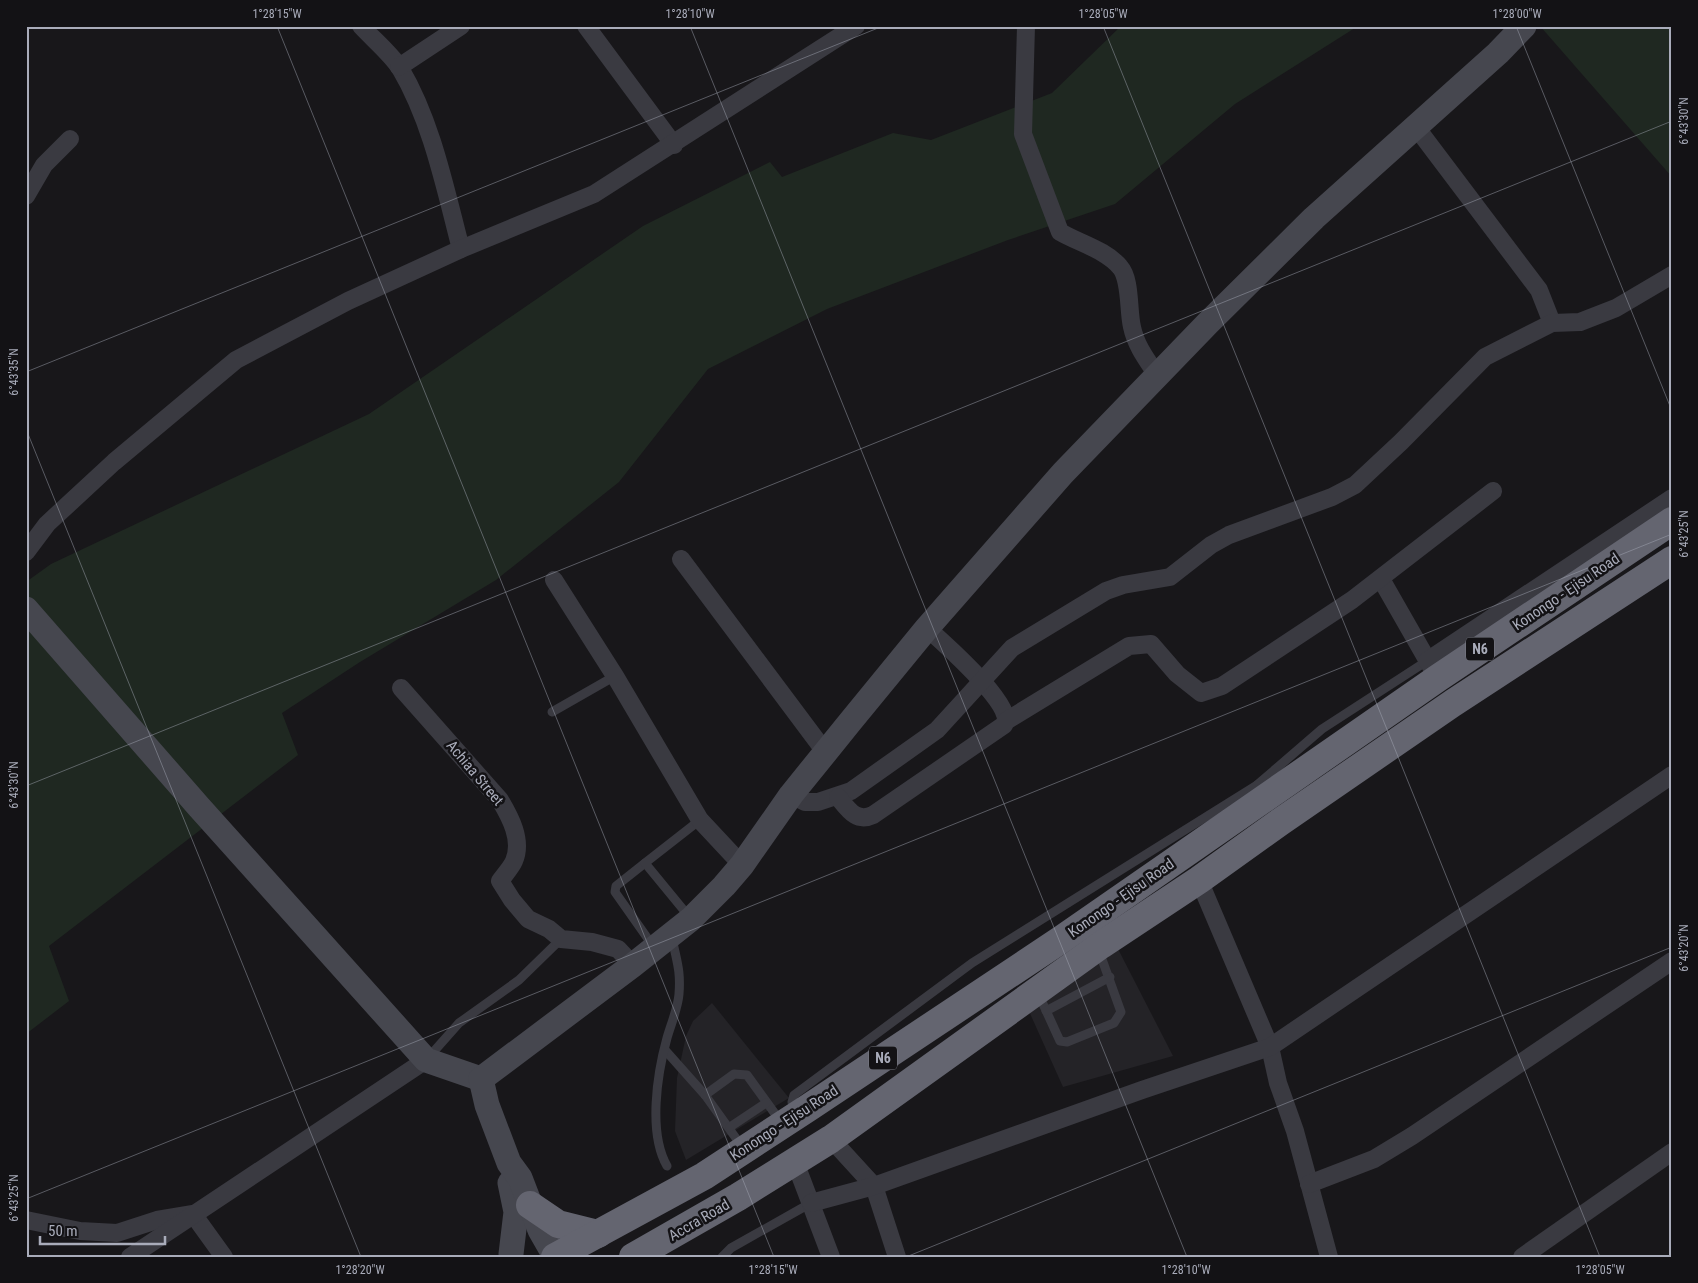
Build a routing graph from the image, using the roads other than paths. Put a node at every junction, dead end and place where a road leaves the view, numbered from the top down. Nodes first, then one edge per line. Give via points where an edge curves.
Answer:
1 (361, 26) edge
2 (461, 26) edge
3 (586, 26) edge
4 (856, 26) edge
5 (1026, 26) edge
6 (1524, 26) edge
7 (399, 67) junction
8 (1416, 127) junction
9 (70, 140) dead end
10 (674, 145) junction
11 (26, 196) edge
12 (461, 249) junction
13 (1672, 275) edge
14 (1552, 323) junction
15 (1157, 376) junction
16 (1493, 492) dead end
17 (1672, 498) edge
18 (1672, 521) edge
19 (26, 552) edge
20 (682, 559) dead end
21 (1672, 560) edge
22 (1382, 579) junction
23 (554, 580) dead end
24 (26, 609) edge
25 (928, 628) junction
26 (1432, 669) junction
27 (615, 676) junction
28 (982, 681) junction
29 (401, 688) dead end
30 (552, 712) dead end
31 (1006, 721) junction
32 (826, 753) junction
33 (1672, 775) edge
34 (791, 795) junction
35 (838, 797) junction
36 (700, 820) junction
37 (645, 863) junction
38 (742, 865) junction
39 (1199, 880) junction
40 (691, 919) junction
41 (561, 939) junction
42 (662, 940) junction
43 (1098, 948) junction
44 (1672, 961) edge
45 (633, 965) junction
46 (1110, 977) junction
47 (1042, 1001) junction
48 (1270, 1047) junction
49 (665, 1050) junction
50 (426, 1060) junction
51 (482, 1080) junction
52 (705, 1095) junction
53 (766, 1103) junction
54 (790, 1120) junction
55 (737, 1138) junction
56 (831, 1139) junction
57 (1672, 1152) edge
58 (795, 1162) junction
59 (509, 1163) junction
60 (667, 1166) dead end
61 (1309, 1184) junction
62 (874, 1186) junction
63 (738, 1197) joint
64 (811, 1203) junction
65 (530, 1205) junction
66 (193, 1214) junction
67 (26, 1220) edge
68 (598, 1234) junction
69 (509, 1255) edge
70 (556, 1255) edge
71 (130, 1257) edge
72 (224, 1257) edge
73 (633, 1257) edge
74 (722, 1257) edge
75 (831, 1257) edge
76 (897, 1257) edge
77 (1329, 1257) edge
78 (1522, 1257) edge

1 - 7 street
2 - 7 street
3 - 10 street
4 - 10 street
5 - 15 street via 1023,134 1060,232 1106,255 1121,268 1138,346
6 - 8 main road
7 - 12 street via 420,108
8 - 14 street via 1539,290
8 - 15 main road via 1314,218
9 - 11 street via 44,165
10 - 12 street via 594,194
12 - 19 street via 348,301 236,360 114,462 47,524
13 - 14 street via 1616,308 1580,322
14 - 28 street via 1485,357 1355,484 1332,497 1229,534 1170,577 1123,585 1089,600 1012,648
15 - 25 main road via 1063,473
16 - 22 street
17 - 26 street
18 - 26 highway, Konongo - Ejisu Road / N6
20 - 32 street
21 - 39 highway, Konongo - Ejisu Road / N6 via 1453,703
22 - 26 street
22 - 31 street via 1222,686 1201,693 1177,674 1150,644 1129,646
23 - 27 street
24 - 50 main road
25 - 28 street
25 - 32 main road
26 - 54 highway, Konongo - Ejisu Road / N6 via 1062,939
27 - 30 lane
27 - 36 street
28 - 31 street via 1006,714
28 - 35 street via 938,730
29 - 41 street, Achiaa Street via 500,800 512,821 516,841 514,860 500,881 528,919
31 - 35 street via 1004,726 866,819 852,814
32 - 34 main road
33 - 48 street
34 - 35 street via 805,802
34 - 38 main road
36 - 37 lane
36 - 38 street
37 - 40 lane
37 - 42 lane via 616,886 615,892
38 - 40 main road
39 - 43 highway, Konongo - Ejisu Road / N6
39 - 48 street
40 - 42 main road
41 - 45 street, Achiaa Street via 592,942 618,950
41 - 50 lane via 519,980 459,1023
42 - 45 main road
42 - 49 lane via 680,967 679,996
43 - 46 lane
43 - 47 highway, Konongo - Ejisu Road / N6
44 - 61 street via 1412,1136 1366,1162
45 - 51 main road
46 - 47 lane
46 - 47 lane via 1121,1012 1114,1023 1067,1042 1060,1041
47 - 56 highway, Konongo - Ejisu Road / N6
48 - 61 street
48 - 62 street
49 - 52 lane
49 - 60 lane via 655,1115 661,1156
50 - 51 main road
50 - 66 street
51 - 59 main road via 487,1105
52 - 53 lane via 734,1074 741,1073 748,1075
52 - 55 lane
53 - 54 lane
53 - 55 lane
54 - 55 highway, Konongo - Ejisu Road / N6
55 - 68 highway, Konongo - Ejisu Road / N6 via 704,1176
56 - 58 highway, Konongo - Ejisu Road / N6
56 - 62 street
57 - 78 street
58 - 63 highway, Konongo - Ejisu Road / N6
58 - 64 street
59 - 65 main road via 520,1178
59 - 69 main road via 516,1212
61 - 77 street
62 - 64 street
62 - 76 street
63 - 73 highway, Accra Road / N6
64 - 74 lane via 731,1248
64 - 75 street
65 - 68 highway via 558,1224
65 - 70 main road
66 - 67 street via 117,1232 80,1232
66 - 71 street
66 - 72 street
68 - 70 highway, Konongo - Ejisu Road / N6
69 - 70 main road via 531,1247

